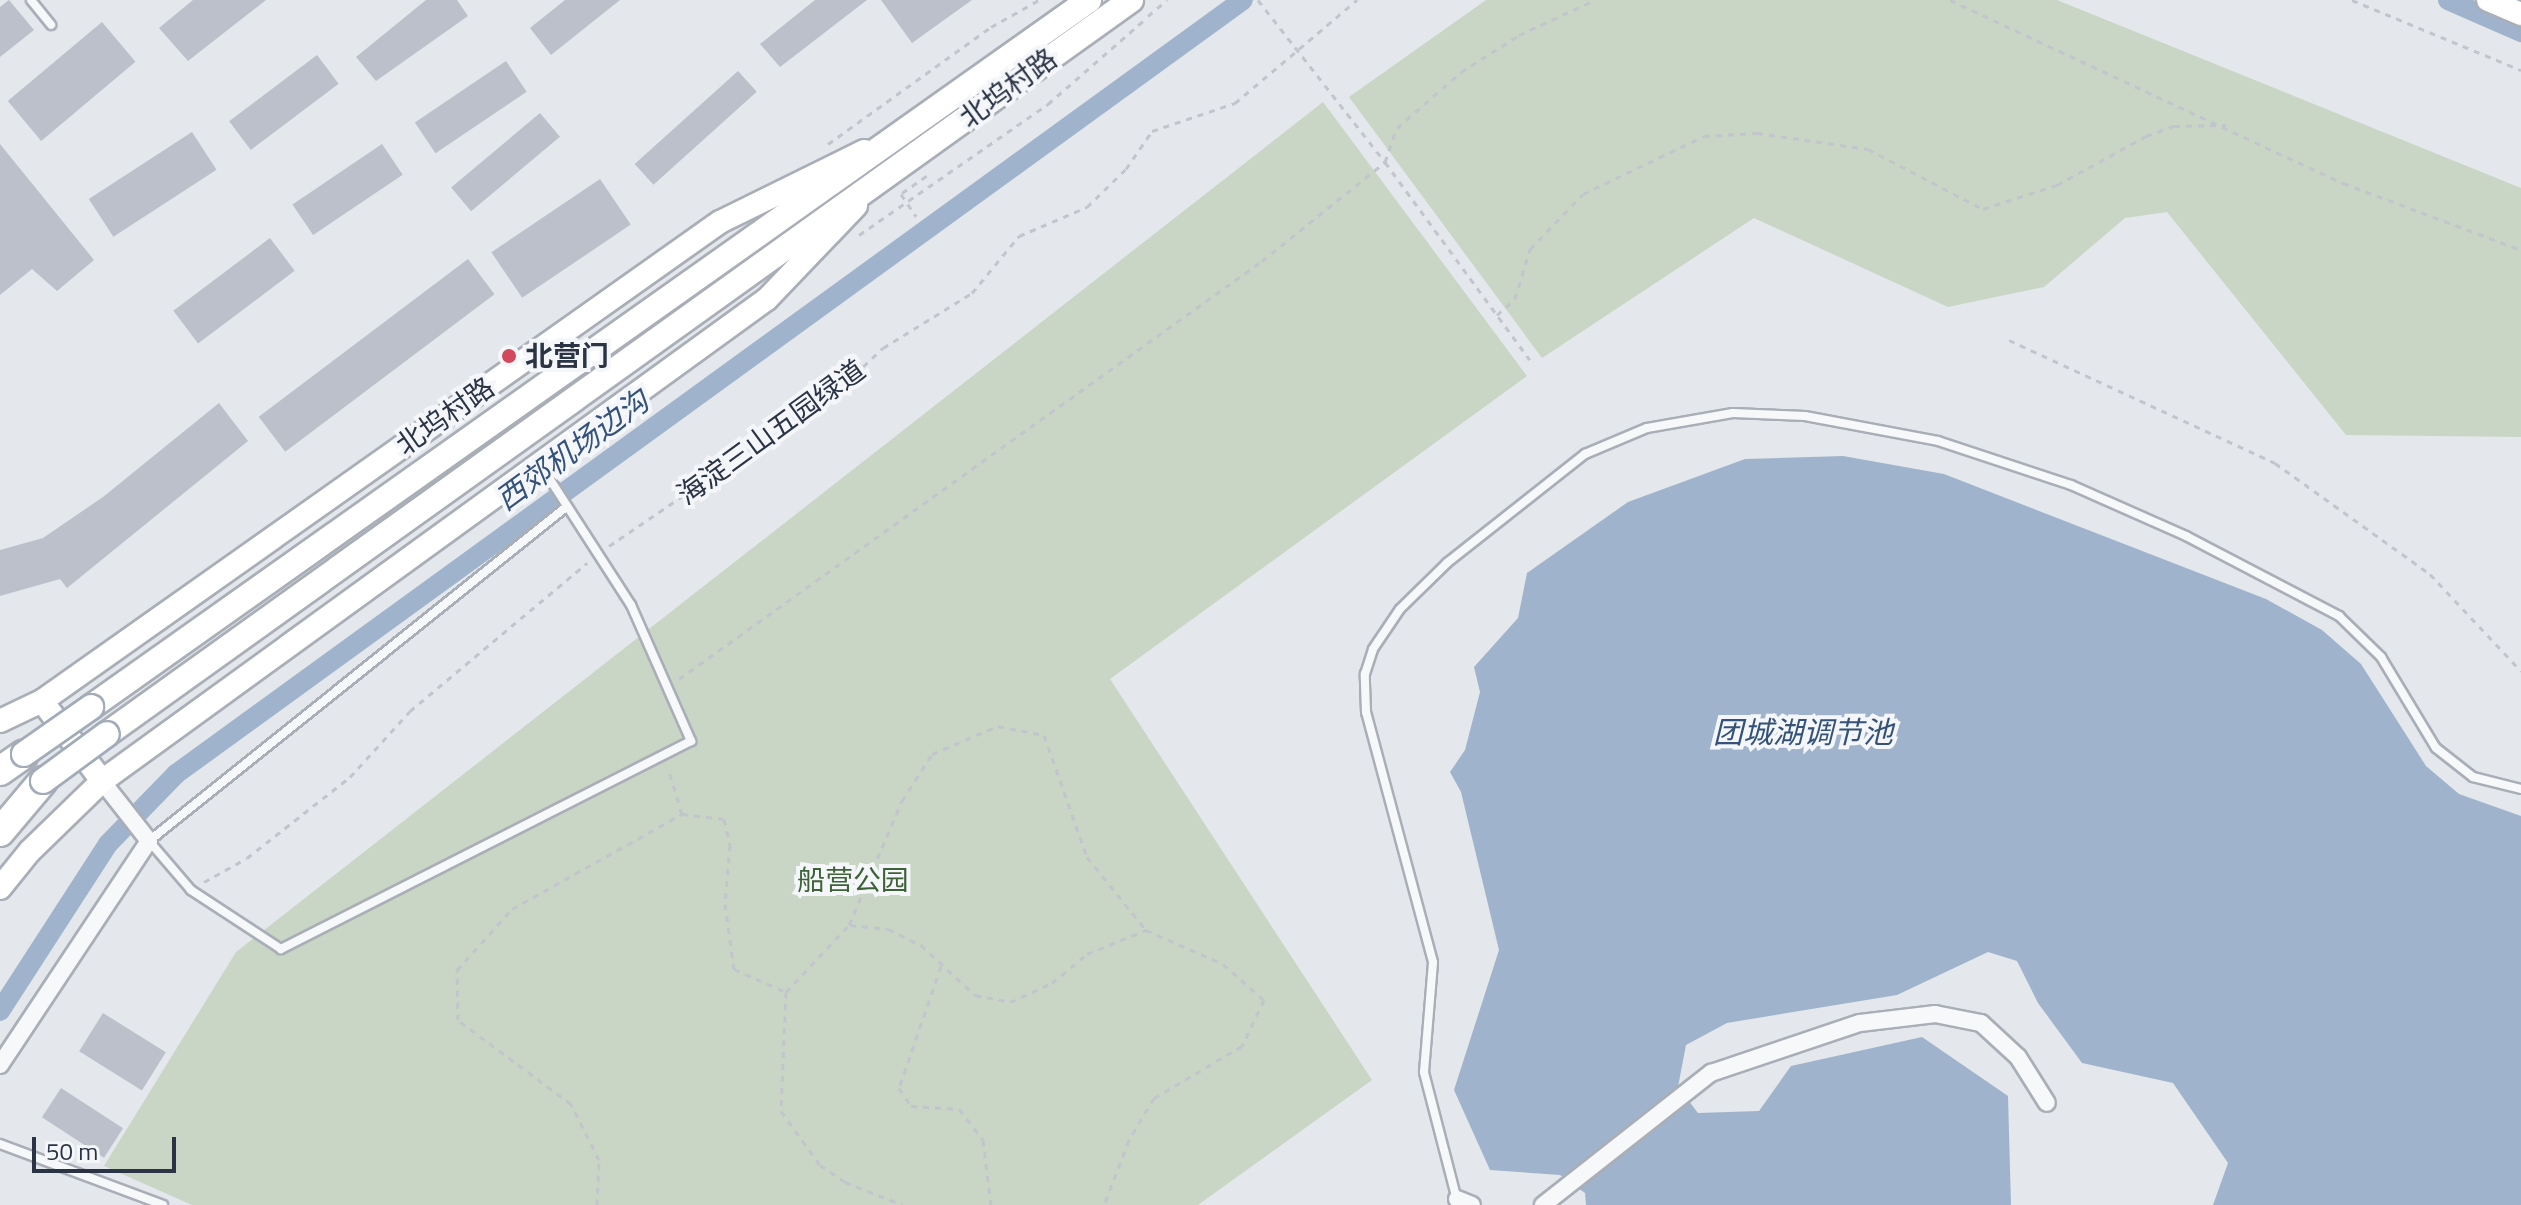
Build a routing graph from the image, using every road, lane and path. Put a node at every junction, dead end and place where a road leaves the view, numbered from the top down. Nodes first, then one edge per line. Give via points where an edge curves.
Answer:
1 (31, 0) edge
2 (1039, 0) edge
3 (1089, 0) edge
4 (1131, 0) edge
5 (1167, 0) edge
6 (1258, 0) edge
7 (1357, 0) edge
8 (1595, 0) edge
9 (1950, 0) edge
10 (2352, 0) edge
11 (2488, 0) edge
12 (2521, 14) edge
13 (51, 25) dead end
14 (1296, 49) junction
15 (2521, 70) edge
16 (2226, 125) junction
17 (904, 131) junction
18 (823, 147) dead end
19 (1385, 162) junction
20 (931, 173) dead end
21 (893, 185) junction
22 (890, 201) dead end
23 (907, 202) junction
24 (916, 216) dead end
25 (856, 237) dead end
26 (2521, 250) edge
27 (1497, 315) junction
28 (2009, 340) dead end
29 (1530, 360) dead end
30 (540, 464) junction
31 (565, 506) junction
32 (597, 555) junction
33 (2521, 671) edge
34 (667, 687) junction
35 (42, 701) junction
36 (0, 705) edge
37 (0, 721) edge
38 (663, 753) junction
39 (12, 758) edge
40 (0, 771) edge
41 (43, 781) junction
42 (102, 781) junction
43 (2521, 789) edge
44 (0, 811) edge
45 (682, 814) junction
46 (0, 832) edge
47 (149, 841) junction
48 (0, 888) edge
49 (191, 890) junction
50 (849, 925) junction
51 (1146, 930) junction
52 (941, 966) junction
53 (786, 992) junction
54 (0, 1065) edge
55 (2047, 1103) dead end
56 (0, 1144) edge
57 (1462, 1203) edge
58 (163, 1205) edge
59 (597, 1205) edge
60 (903, 1205) edge
61 (991, 1205) edge
62 (1104, 1205) edge
63 (1543, 1205) edge

1 - 13 lane
2 - 18 path via 991,27
3 - 17 main road, 北坞村路
4 - 21 main road, 北坞村路
5 - 23 path via 1048,104
6 - 14 path
7 - 14 path, 海淀三山五园绿道
8 - 19 path via 1519,35 1461,72 1397,128
9 - 16 path
10 - 15 path
11 - 12 street
14 - 19 path
14 - 32 path, 海淀三山五园绿道 via 1235,103 1152,131 1126,169 1087,207 1019,236 972,293 883,348 837,391
16 - 26 path via 2343,183
16 - 27 path via 2174,126 2057,185 1983,209 1868,149 1757,133 1704,136 1583,194 1530,249 1515,299
17 - 35 street, 北坞村路 via 720,222
17 - 39 main road, 北坞村路, bridge
19 - 27 path
19 - 34 path via 1250,270
20 - 21 path
21 - 22 path
21 - 23 path
21 - 30 street, 北坞村路 via 767,299
21 - 41 main road, 北坞村路, bridge
23 - 24 path
23 - 25 path
27 - 29 path
28 - 33 path via 2275,463 2430,574
30 - 31 lane
30 - 42 street, 北坞村路
31 - 32 lane
31 - 47 lane
32 - 34 lane via 631,605
32 - 49 path, 海淀三山五园绿道 via 410,711 350,777 247,858
34 - 38 lane via 691,741
35 - 36 street
35 - 37 street, 北坞村路
35 - 42 street
38 - 45 path
38 - 49 lane via 281,949
39 - 40 highway
41 - 44 highway
41 - 46 highway
42 - 47 street
42 - 48 street, 北坞村路
43 - 57 lane via 2473,777 2436,748 2381,657 2339,616 2186,536 2071,485 1938,441 1805,416 1733,413 1647,428 1585,454 1447,563 1400,609 1373,649 1365,674 1366,712 1433,962 1424,1072
45 - 53 path via 724,819 730,845 725,904 734,969
45 - 59 path via 512,909 457,970 458,1020 571,1104 599,1160
47 - 49 lane
47 - 54 street
50 - 51 path via 902,801 932,754 998,726 1044,735 1087,857
50 - 52 path via 888,929 921,945
50 - 53 path
51 - 52 path via 1087,954 1052,983 1010,1002 975,995
51 - 62 path via 1223,964 1264,1000 1242,1046 1154,1098 1129,1140
52 - 61 path via 899,1088 911,1106 959,1109 975,1129 983,1140
53 - 60 path via 781,1111 820,1165 845,1182
55 - 63 street via 2018,1057 1981,1023 1935,1014 1860,1023 1711,1073
56 - 58 lane

